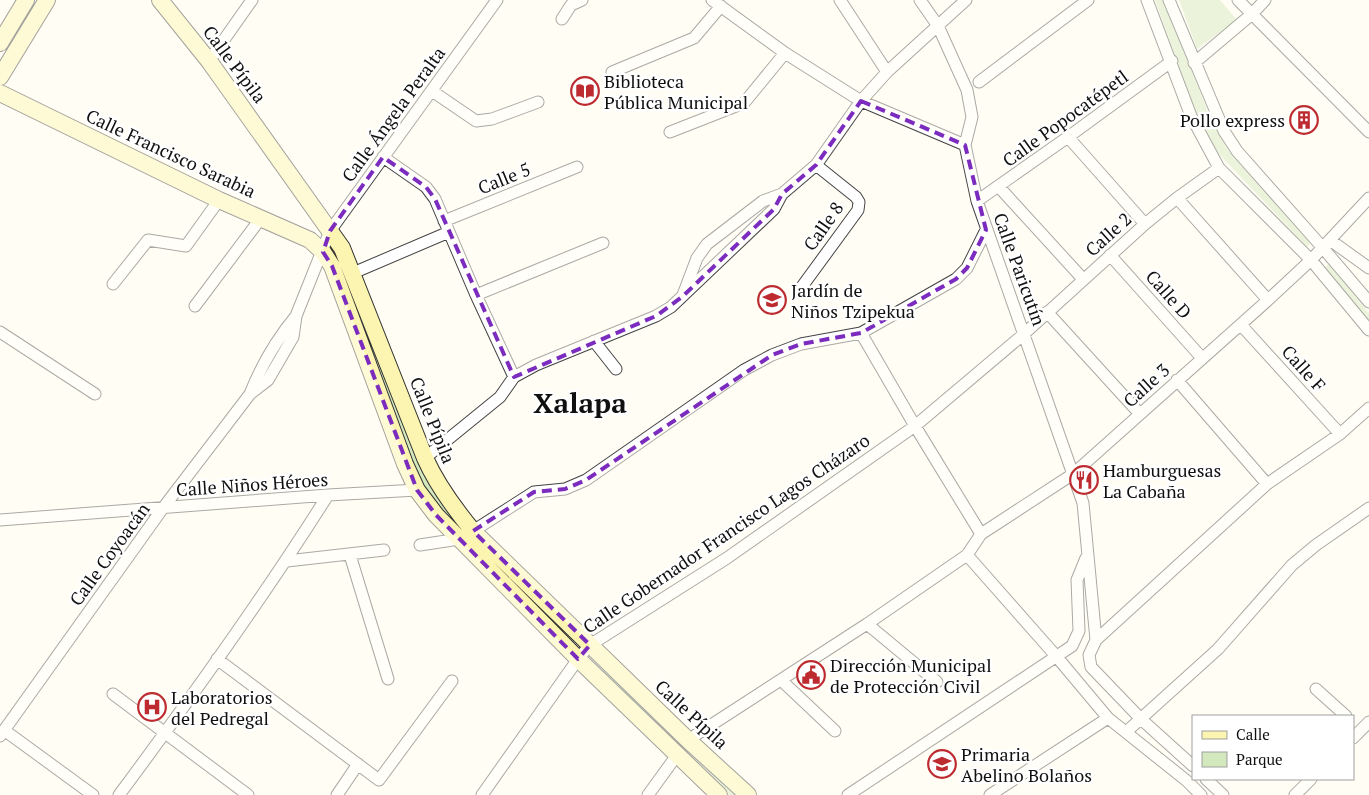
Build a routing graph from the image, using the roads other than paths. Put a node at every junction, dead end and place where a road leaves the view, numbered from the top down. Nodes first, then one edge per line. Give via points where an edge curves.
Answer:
1 (26, 0) edge
2 (47, 0) edge
3 (160, 0) edge
4 (252, 0) edge
5 (497, 0) edge
6 (582, 0) edge
7 (840, 0) edge
8 (920, 0) edge
9 (966, 0) edge
10 (1088, 0) edge
11 (1147, 0) edge
12 (1169, 0) edge
13 (1238, 0) edge
14 (1265, 0) edge
15 (717, 3) edge
16 (1252, 14) junction
17 (562, 19) dead end
18 (938, 26) junction
19 (0, 42) edge
20 (785, 53) junction
21 (1172, 61) junction
22 (209, 62) junction
23 (1194, 63) junction
24 (612, 72) dead end
25 (887, 72) junction
26 (0, 77) edge
27 (979, 82) dead end
28 (432, 91) junction
29 (0, 93) edge
30 (861, 101) junction
31 (538, 102) dead end
32 (670, 132) dead end
33 (1369, 132) edge
34 (1068, 137) junction
35 (965, 145) junction
36 (383, 156) junction
37 (816, 165) junction
38 (577, 167) dead end
39 (1220, 168) junction
40 (999, 187) junction
41 (782, 194) junction
42 (1177, 198) junction
43 (1369, 198) edge
44 (219, 200) junction
45 (977, 201) junction
46 (261, 218) junction
47 (444, 220) junction
48 (1145, 224) junction
49 (986, 230) junction
50 (330, 231) junction
51 (449, 232) junction
52 (603, 242) dead end
53 (1327, 244) junction
54 (323, 252) junction
55 (1110, 254) junction
56 (1311, 260) junction
57 (1369, 268) edge
58 (353, 273) junction
59 (1083, 279) junction
60 (113, 284) dead end
61 (798, 292) dead end
62 (476, 295) junction
63 (682, 297) junction
64 (1268, 300) junction
65 (1369, 302) edge
66 (195, 306) dead end
67 (1047, 312) junction
68 (1241, 325) junction
69 (1369, 330) edge
70 (0, 332) edge
71 (861, 333) junction
72 (1025, 333) junction
73 (594, 341) junction
74 (1202, 358) junction
75 (616, 370) dead end
76 (514, 377) junction
77 (1177, 380) junction
78 (95, 394) dead end
79 (1369, 408) edge
80 (1140, 414) junction
81 (915, 426) junction
82 (1340, 434) junction
83 (425, 458) junction
84 (1073, 474) junction
85 (1267, 484) junction
86 (417, 490) junction
87 (328, 495) junction
88 (163, 508) junction
89 (1369, 508) edge
90 (0, 520) edge
91 (981, 534) junction
92 (466, 535) junction
93 (420, 544) dead end
94 (384, 550) dead end
95 (350, 555) junction
96 (967, 555) junction
97 (1087, 555) junction
98 (286, 561) junction
99 (868, 624) junction
100 (1096, 640) junction
101 (590, 645) junction
102 (1056, 656) junction
103 (578, 659) junction
104 (216, 660) junction
105 (388, 678) dead end
106 (781, 680) junction
107 (452, 681) dead end
108 (937, 682) dead end
109 (1316, 689) dead end
110 (113, 694) dead end
111 (1345, 715) edge
112 (1108, 718) junction
113 (1141, 718) junction
114 (835, 731) dead end
115 (166, 732) junction
116 (1126, 732) junction
117 (2, 733) edge
118 (688, 740) junction
119 (677, 755) junction
120 (358, 764) junction
121 (1192, 765) edge
122 (1207, 780) edge
123 (1311, 780) edge
124 (93, 795) edge
125 (119, 795) edge
126 (248, 795) edge
127 (337, 795) edge
128 (482, 795) edge
129 (648, 795) edge
130 (719, 795) edge
131 (748, 795) edge
132 (848, 795) edge
133 (990, 795) edge
134 (1201, 795) edge
135 (1223, 795) edge
136 (1295, 795) edge

1 - 19 main road
2 - 26 main road
3 - 22 main road, Calle Pípila
4 - 22 street
5 - 28 street, Calle Ángela Peralta
6 - 17 street via 571,5
7 - 25 street
8 - 18 street, Calle Paricutín
9 - 18 street
10 - 27 street
11 - 21 street
12 - 23 street
13 - 16 street
14 - 16 street
15 - 20 street
15 - 24 street via 694,38
16 - 23 street
16 - 33 street
18 - 25 street
18 - 35 street, Calle Paricutín via 967,90 972,117
20 - 30 street
20 - 32 street via 744,103
21 - 34 street, Calle Popocatépetl
21 - 39 street via 1192,116
22 - 50 main road, Calle Pípila
23 - 53 street via 1224,131 1237,151
25 - 30 street
28 - 31 street via 476,120 492,119
28 - 36 street, Calle Ángela Peralta
29 - 44 main road, Calle Francisco Sarabia
30 - 35 street
30 - 37 street
34 - 40 street, Calle Popocatépetl
34 - 48 street
35 - 45 street, Calle Paricutín
36 - 47 street via 426,187
36 - 50 street, Calle Ángela Peralta
37 - 41 street
37 - 61 street, Calle 8 via 856,197 858,210
38 - 47 street, Calle 5
39 - 42 street, Calle 2
39 - 56 street
40 - 45 street, Calle Popocatépetl
40 - 59 street
41 - 63 street via 774,209
41 - 63 street via 763,201 707,244 697,258
42 - 48 street, Calle 2
42 - 64 street
43 - 53 street, Calle 3
44 - 46 main road, Calle Francisco Sarabia
44 - 60 street via 186,246 148,240
45 - 49 street, Calle Paricutín
46 - 54 main road, Calle Francisco Sarabia via 310,240
46 - 66 street
47 - 51 street
48 - 55 street, Calle 2
49 - 71 street via 967,268 956,279
49 - 72 street, Calle Paricutín
50 - 54 street, Calle Ángela Peralta
50 - 58 main road, Calle Pípila
51 - 58 street
51 - 62 street
52 - 62 street
53 - 56 street, Calle 3
53 - 57 street
53 - 65 street
54 - 86 main road, Calle Pípila via 332,266
54 - 88 street, Calle Coyoacán via 296,316 257,376 250,394
55 - 59 street, Calle 2
55 - 74 street, Calle D
56 - 64 street, Calle 3
56 - 69 street
58 - 83 main road, Calle Pípila
59 - 67 street, Calle 2
62 - 76 street
63 - 73 street via 656,316
64 - 68 street, Calle 3
67 - 72 street, Calle 2
67 - 80 street
68 - 74 street, Calle 3
68 - 82 street, Calle F
70 - 78 street
71 - 81 street
71 - 92 street via 802,344 772,355 744,370 586,480 565,489 534,492
72 - 81 street, Calle Gobernador Francisco Lagos Cházaro
72 - 84 street, Calle Paricutín
73 - 75 street
73 - 76 street
74 - 77 street, Calle 3
76 - 83 street via 500,397
77 - 80 street, Calle 3
77 - 85 street
79 - 82 street
80 - 84 street, Calle 3
81 - 91 street
81 - 101 street, Calle Gobernador Francisco Lagos Cházaro via 727,558
82 - 85 street
83 - 92 main road, Calle Pípila
84 - 91 street, Calle 3
84 - 97 street, Calle Paricutín via 1083,503
85 - 100 street
86 - 87 street, Calle Niños Héroes
86 - 92 main road, Calle Pípila via 436,515
87 - 88 street, Calle Niños Héroes
87 - 98 street
88 - 90 street, Calle Niños Héroes
88 - 117 street, Calle Coyoacán
89 - 113 street via 1292,566 1218,649
91 - 96 street
92 - 93 street
92 - 101 main road, Calle Pípila
92 - 103 main road, Calle Pípila
94 - 95 street
95 - 98 street
95 - 105 street
96 - 99 street
96 - 102 street
97 - 100 street, Calle Paricutín
97 - 102 street, Calle Paricutín via 1077,580 1079,631 1072,646
98 - 104 street
99 - 106 street
99 - 108 street
100 - 113 street, Calle Paricutín via 1089,655 1091,667
101 - 103 street, Calle Gobernador Francisco Lagos Cházaro
101 - 118 main road, Calle Pípila
102 - 112 street
102 - 132 street, Calle Paricutín
103 - 119 main road, Calle Pípila
103 - 128 street, Calle Gobernador Francisco Lagos Cházaro
104 - 115 street
104 - 120 street
106 - 114 street
106 - 118 street
107 - 120 street via 379,780
109 - 111 street
110 - 115 street
112 - 116 street
112 - 133 street
113 - 116 street
113 - 121 street, Calle Paricutín
115 - 125 street
115 - 126 street
116 - 134 street
117 - 124 street
118 - 131 main road, Calle Pípila
119 - 129 street
119 - 130 main road, Calle Pípila
120 - 127 street
122 - 135 street
123 - 136 street

